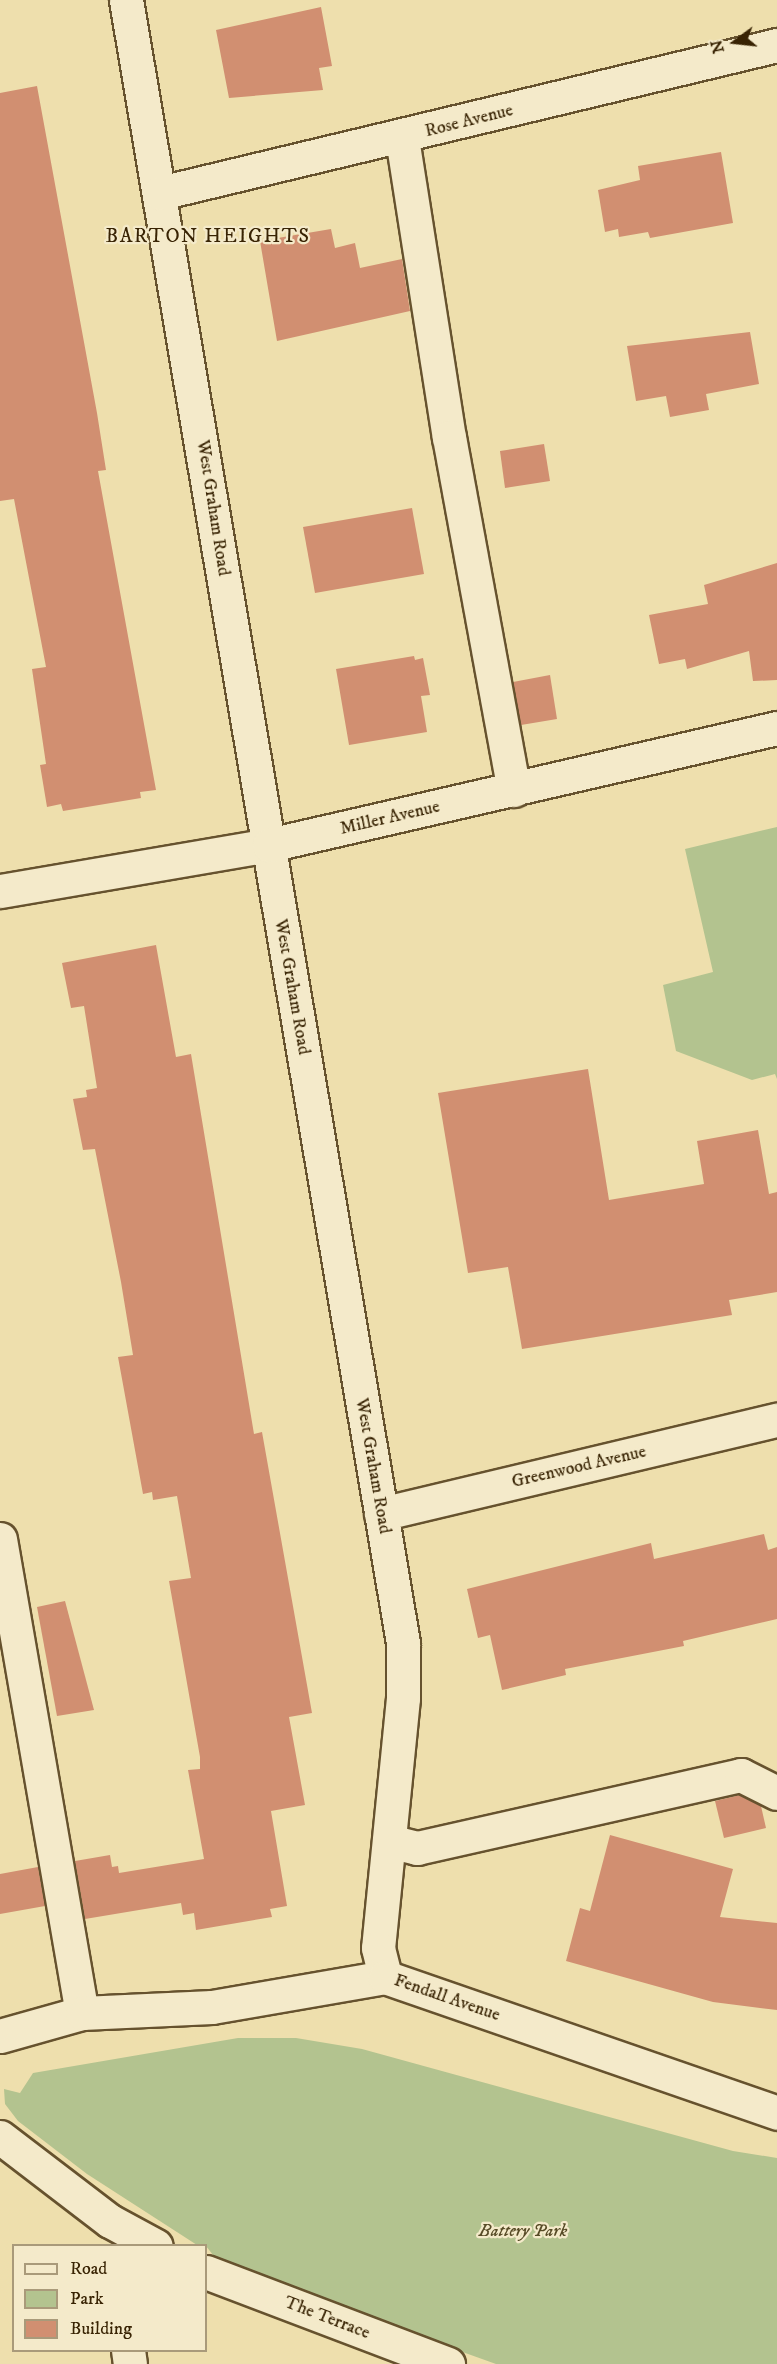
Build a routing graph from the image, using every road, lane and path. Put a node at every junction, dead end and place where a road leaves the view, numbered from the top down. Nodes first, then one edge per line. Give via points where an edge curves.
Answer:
1 (126, 0) edge
2 (777, 45) edge
3 (402, 138) junction
4 (160, 193) junction
5 (777, 728) edge
6 (514, 790) junction
7 (269, 845) junction
8 (0, 891) edge
9 (777, 1420) edge
10 (381, 1514) junction
11 (0, 1539) edge
12 (777, 1793) edge
13 (388, 1841) junction
14 (385, 1977) junction
15 (82, 2013) junction
16 (0, 2036) edge
17 (777, 2113) edge
18 (0, 2137) edge
19 (111, 2233) edge
20 (149, 2244) edge
21 (207, 2272) edge
22 (448, 2364) edge

1 - 4 street, West Graham Road
2 - 3 street, Rose Avenue
3 - 4 street, Rose Avenue
3 - 6 street via 449,437
4 - 7 street, West Graham Road
5 - 6 street, Miller Avenue
6 - 7 street, Miller Avenue
7 - 8 street, Miller Avenue
7 - 10 street, West Graham Road
9 - 10 street, Greenwood Avenue
10 - 13 street, West Graham Road via 403,1643
11 - 15 street
12 - 13 street via 741,1775 417,1848
13 - 14 street, West Graham Road via 378,1948
14 - 15 street, Fendall Avenue via 212,2007
14 - 17 street, Fendall Avenue
15 - 16 street, Fendall Avenue
18 - 19 street
19 - 20 street
21 - 22 street, The Terrace

